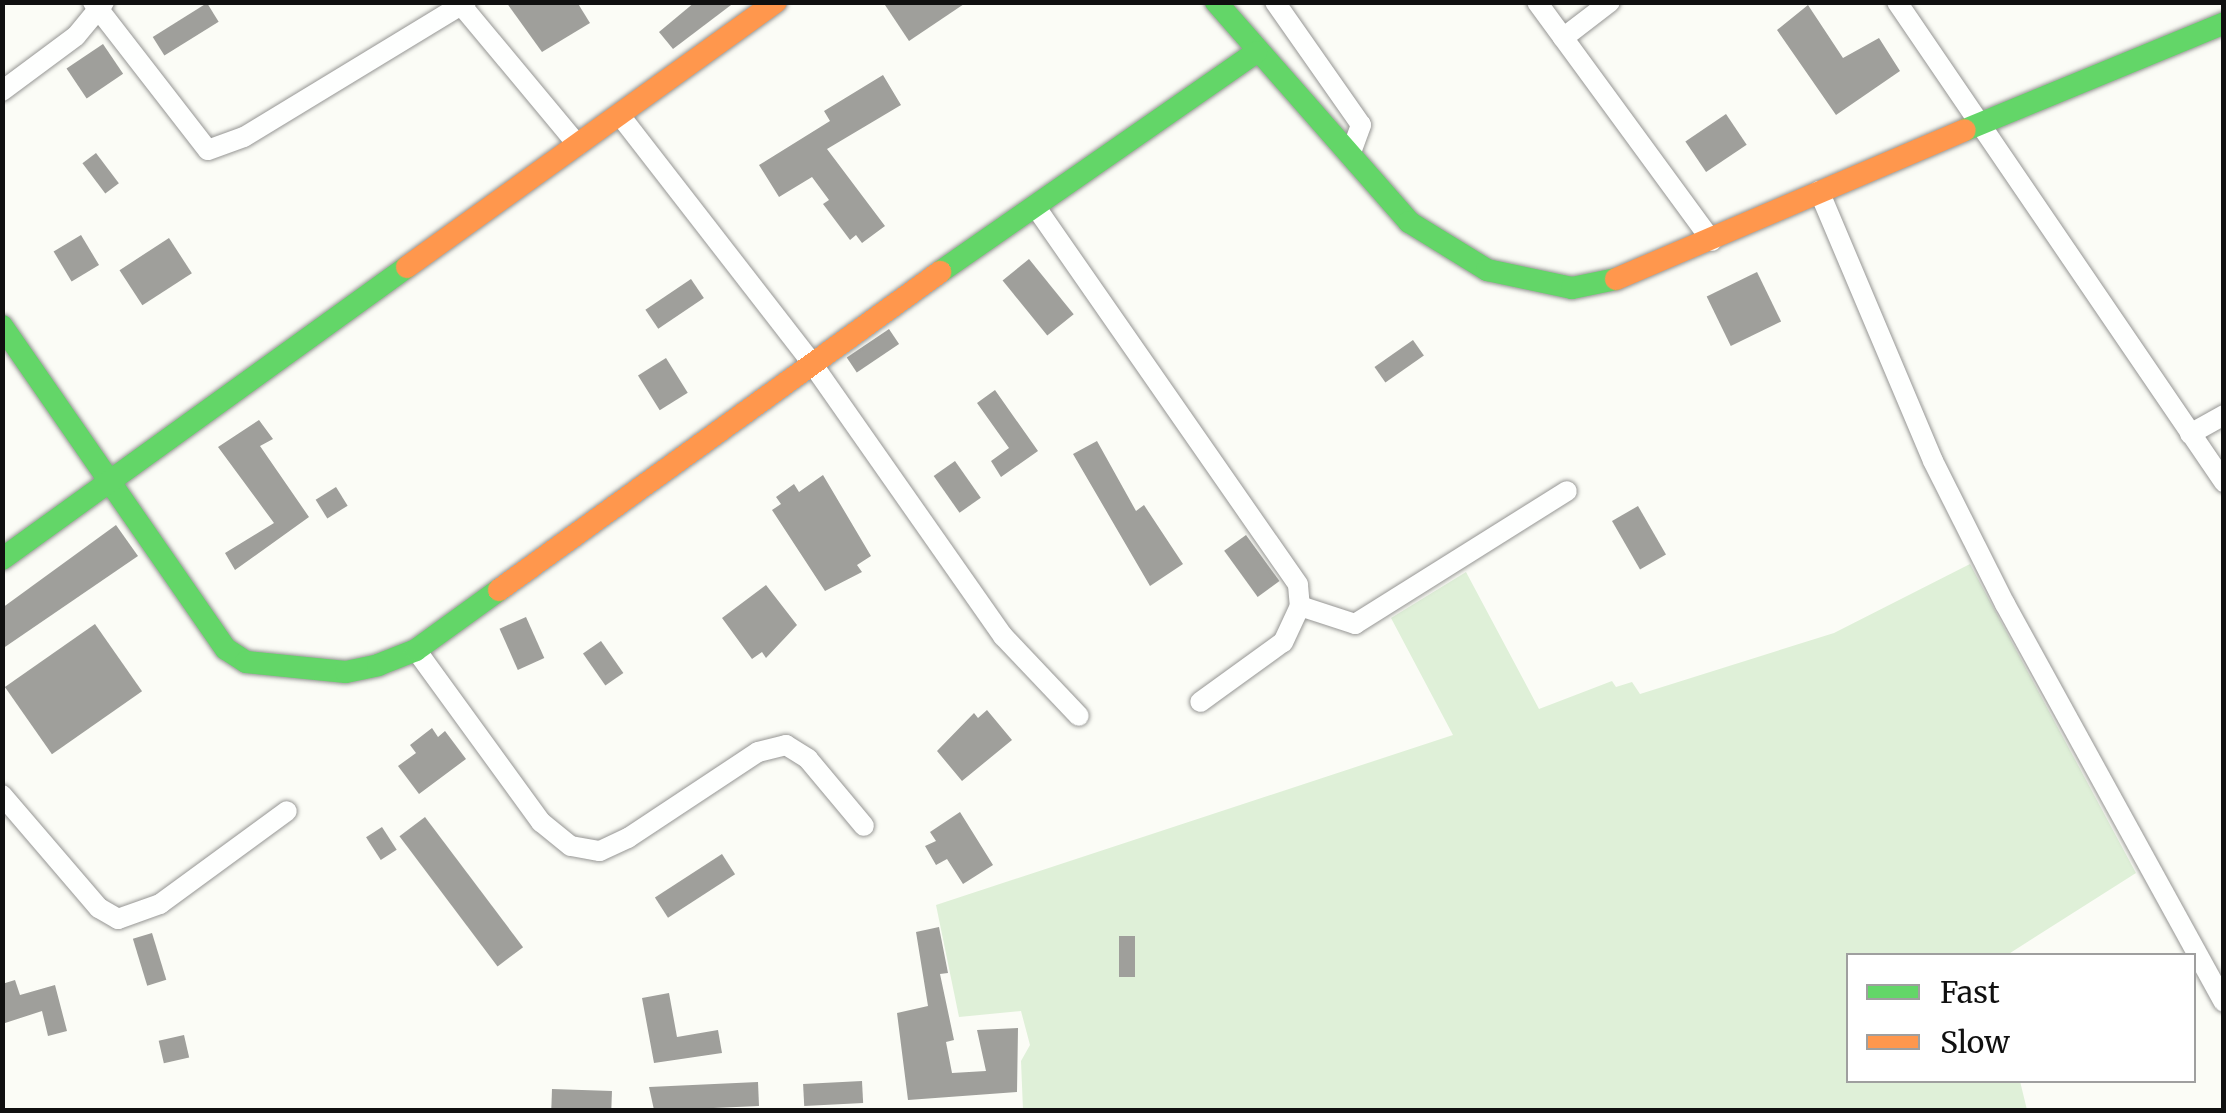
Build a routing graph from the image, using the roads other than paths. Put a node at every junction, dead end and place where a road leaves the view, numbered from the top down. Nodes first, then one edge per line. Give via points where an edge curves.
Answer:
1 (776, 2) edge
2 (1216, 2) edge
3 (1276, 2) edge
4 (1537, 2) edge
5 (1610, 2) edge
6 (1897, 2) edge
7 (464, 4) edge
8 (99, 6) edge
9 (2224, 23) edge
10 (1563, 38) junction
11 (1256, 52) junction
12 (2, 90) edge
13 (622, 118) junction
14 (1977, 124) junction
15 (578, 145) junction
16 (1350, 155) junction
17 (1819, 191) junction
18 (1035, 206) junction
19 (1712, 241) junction
20 (2, 326) edge
21 (811, 362) junction
22 (2224, 416) edge
23 (2190, 434) junction
24 (108, 481) junction
25 (2224, 482) edge
26 (1566, 491) dead end
27 (2, 559) edge
28 (1300, 606) junction
29 (416, 650) junction
30 (1200, 702) dead end
31 (1078, 716) dead end
32 (2, 796) edge
33 (287, 811) dead end
34 (864, 826) dead end
35 (2224, 1002) edge

1 - 13 street
2 - 11 street
3 - 16 street via 1360,125
4 - 10 street
5 - 10 street
6 - 14 street
7 - 8 street via 244,137 208,150
7 - 15 street
8 - 12 street
9 - 14 street
10 - 19 street
11 - 16 street
11 - 18 street
13 - 15 street
13 - 21 street
14 - 17 street
14 - 23 street
15 - 24 street
16 - 19 street via 1409,222 1487,270 1522,280 1572,288 1602,282
17 - 19 street
17 - 35 street via 1880,342 1989,572
18 - 21 street
18 - 28 street via 1298,585
20 - 24 street via 67,412
21 - 29 street
21 - 31 street via 1004,636
22 - 23 street
23 - 25 street
24 - 27 street
24 - 29 street via 210,630 246,662 346,672
26 - 28 street via 1355,624
28 - 30 street via 1283,642
29 - 34 street via 541,822 571,846 600,851 628,838 758,752 786,746 808,759
32 - 33 street via 99,908 118,919 160,904

